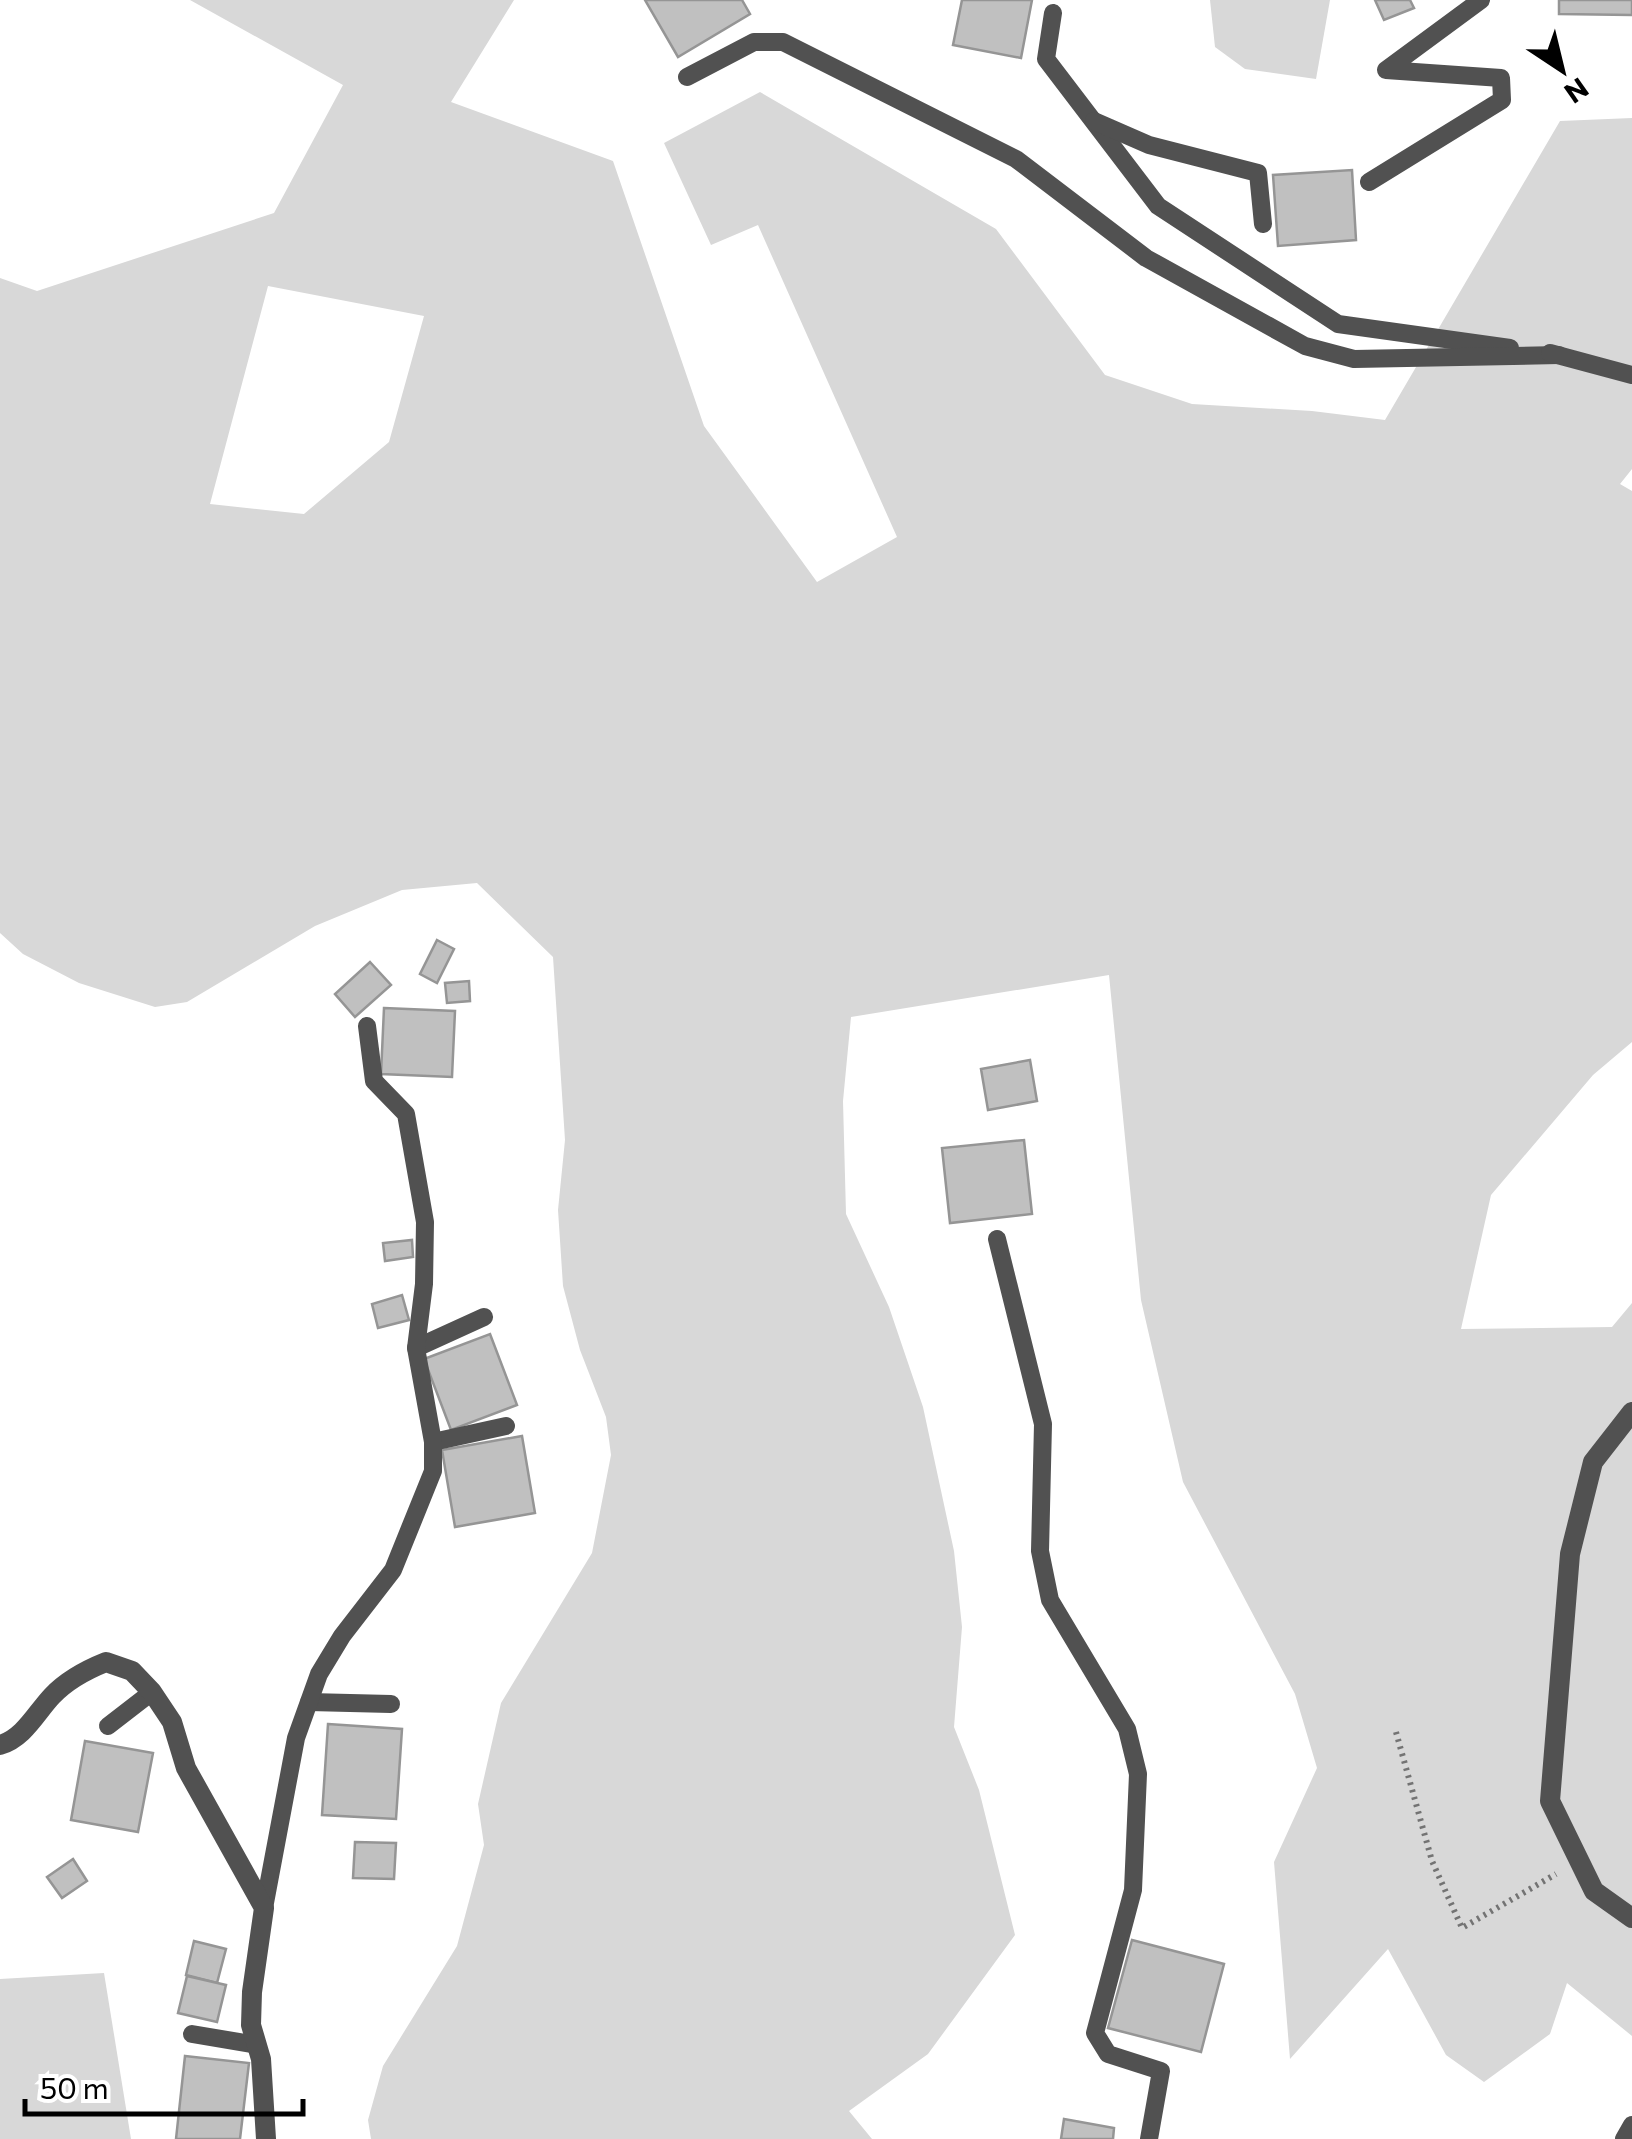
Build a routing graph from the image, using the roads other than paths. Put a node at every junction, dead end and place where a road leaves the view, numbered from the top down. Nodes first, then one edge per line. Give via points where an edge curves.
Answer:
1 (1482, 0) edge
2 (1054, 13) dead end
3 (688, 77) dead end
4 (1093, 121) junction
5 (1369, 182) dead end
6 (1263, 224) dead end
7 (1560, 355) junction
8 (1632, 375) edge
9 (366, 1026) dead end
10 (997, 1239) dead end
11 (484, 1317) dead end
12 (416, 1348) junction
13 (1632, 1412) edge
14 (506, 1426) dead end
15 (433, 1442) junction
16 (152, 1692) junction
17 (309, 1702) junction
18 (391, 1704) dead end
19 (108, 1726) dead end
20 (0, 1745) edge
21 (264, 1908) junction
22 (1632, 1918) edge
23 (192, 2034) dead end
24 (257, 2046) junction
25 (1632, 2125) edge
26 (266, 2139) edge
27 (1149, 2139) edge
28 (1624, 2139) edge

1 - 5 lane via 1386,70 1501,78 1502,100
2 - 4 lane via 1046,58
3 - 7 lane via 754,42 783,42 1016,158 1146,258 1305,346 1354,359
4 - 6 lane via 1149,145 1258,173
4 - 7 lane via 1158,206 1338,324
7 - 8 lane
9 - 12 lane via 374,1081 406,1114 425,1222
10 - 27 lane via 1043,1424 1040,1551 1050,1600 1126,1729 1138,1774 1133,1890 1095,2033 1108,2054 1161,2071
11 - 12 lane
12 - 15 lane
13 - 22 street via 1593,1462 1570,1554 1550,1800 1594,1891
14 - 15 lane
15 - 17 lane via 433,1471 393,1570 342,1636
16 - 19 lane
16 - 20 street via 132,1672 106,1662 82,1672
16 - 21 street
17 - 18 lane
17 - 21 lane via 296,1738
21 - 24 street via 252,1992
23 - 24 lane
24 - 26 street
25 - 28 lane

